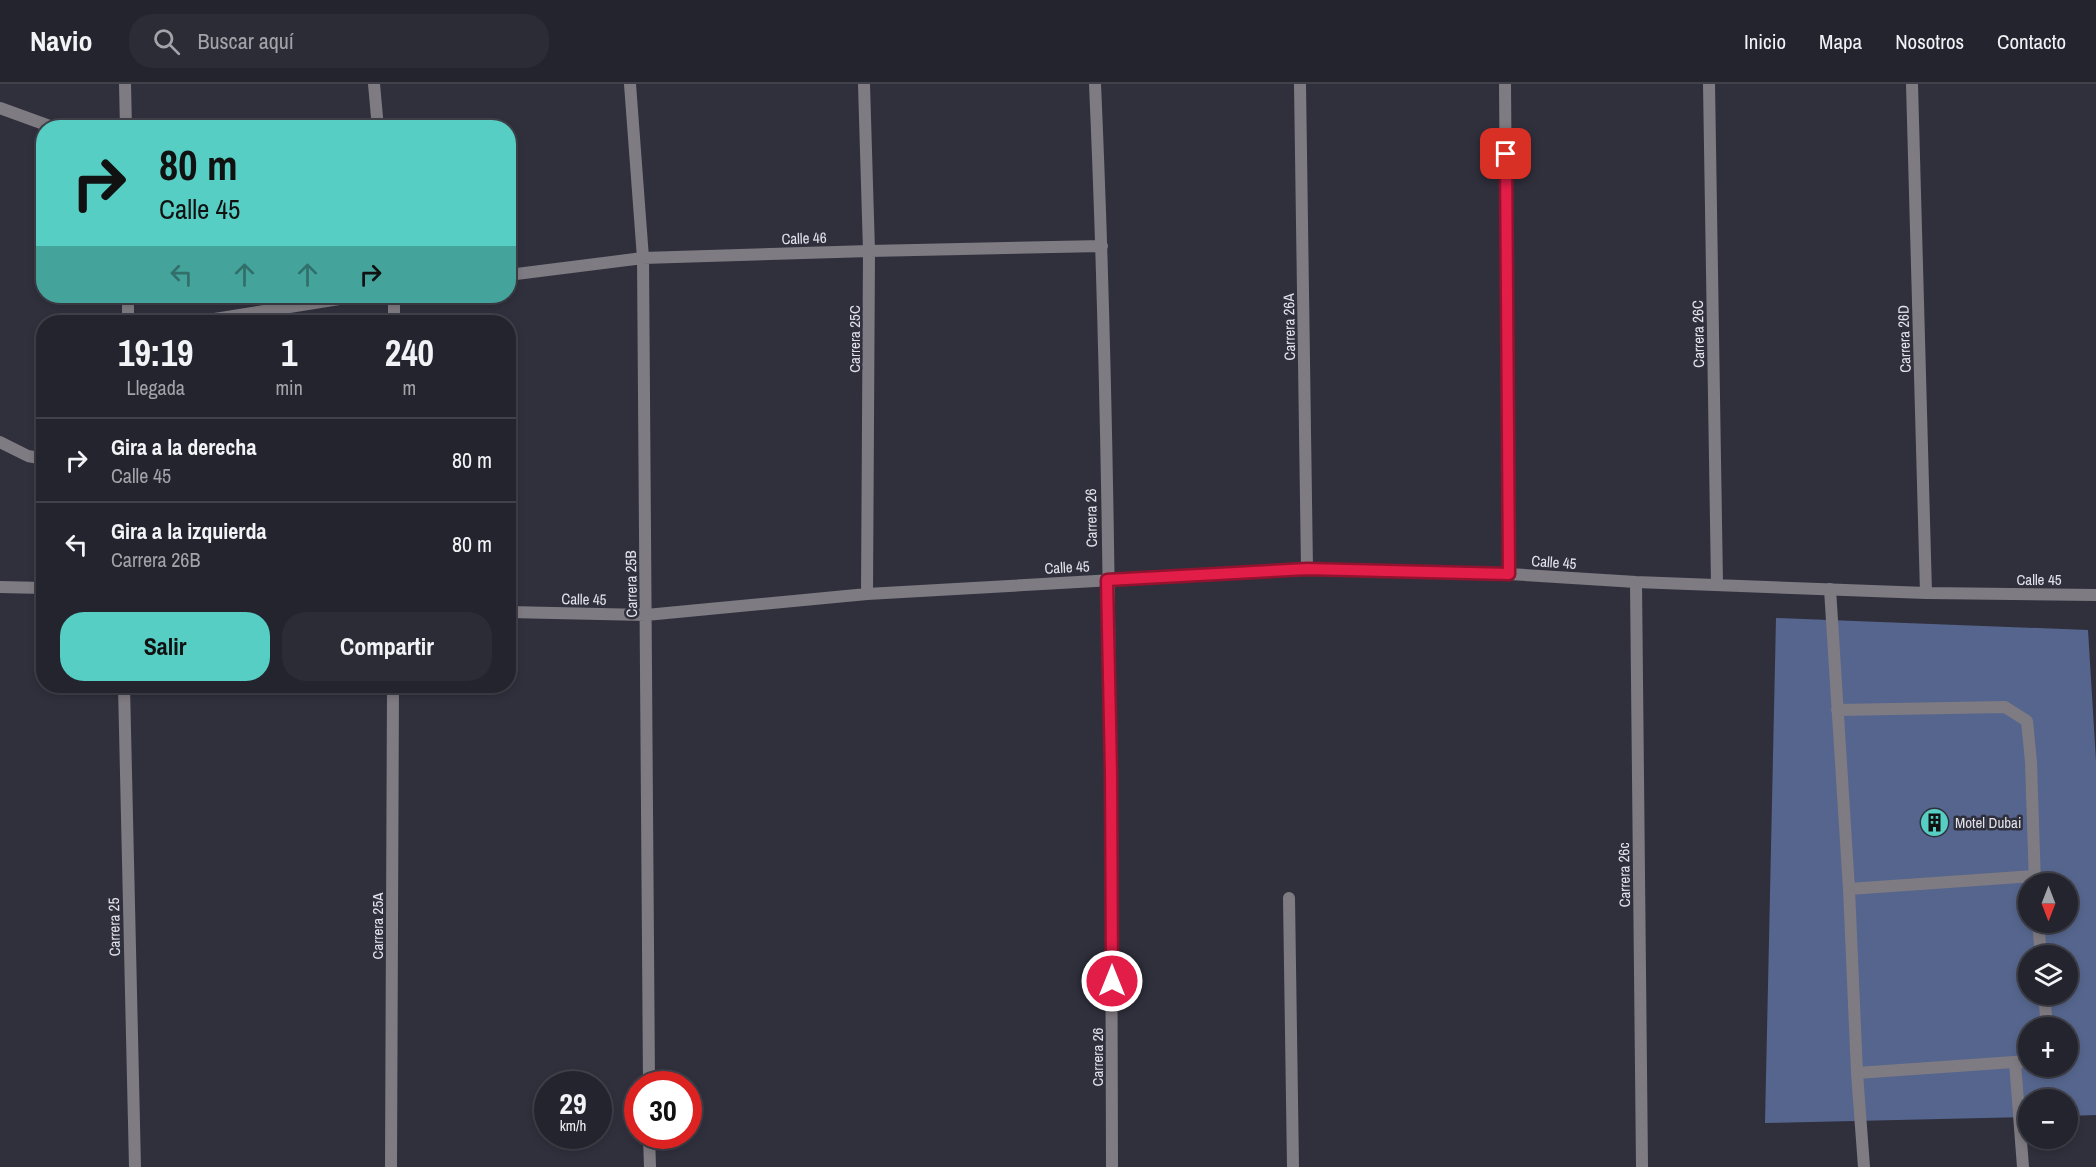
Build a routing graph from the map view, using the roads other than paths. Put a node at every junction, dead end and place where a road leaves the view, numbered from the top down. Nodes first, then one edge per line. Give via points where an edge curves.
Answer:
1 (125, 84) edge
2 (374, 84) edge
3 (630, 84) edge
4 (864, 84) edge
5 (1095, 84) edge
6 (1300, 84) edge
7 (1505, 84) edge
8 (1709, 84) edge
9 (1912, 84) edge
10 (0, 108) edge
11 (126, 120) edge
12 (377, 120) edge
13 (36, 121) edge
14 (1102, 246) junction
15 (869, 250) junction
16 (643, 258) junction
17 (516, 274) edge
18 (314, 303) edge
19 (240, 315) edge
20 (0, 442) edge
21 (36, 458) edge
22 (1307, 569) junction
23 (1509, 574) junction
24 (1107, 580) junction
25 (1636, 582) junction
26 (1717, 584) junction
27 (0, 587) edge
28 (36, 588) edge
29 (1830, 589) junction
30 (1926, 593) junction
31 (867, 594) junction
32 (2096, 595) edge
33 (516, 612) edge
34 (646, 615) junction
35 (124, 693) edge
36 (393, 693) edge
37 (1837, 710) junction
38 (2034, 873) edge
39 (2018, 881) edge
40 (1849, 889) junction
41 (1289, 898) dead end
42 (2018, 1061) edge
43 (649, 1071) edge
44 (1857, 1073) junction
45 (2022, 1077) edge
46 (649, 1149) edge
47 (135, 1167) edge
48 (390, 1167) edge
49 (650, 1167) edge
50 (1112, 1167) edge
51 (1293, 1167) edge
52 (1642, 1167) edge
53 (1864, 1167) edge
54 (2023, 1167) edge

1 - 11 street
2 - 12 street
3 - 16 street, Carrera 25B
4 - 15 street, Carrera 25C
5 - 14 street, Carrera 26
6 - 22 street, Carrera 26A
7 - 23 street
8 - 26 street, Carrera 26C
9 - 30 street, Carrera 26D
10 - 13 street
14 - 15 street, Calle 46
14 - 24 street, Carrera 26
15 - 16 street, Calle 46
15 - 31 street, Carrera 25C
16 - 17 street, Calle 46
16 - 34 street, Carrera 25B
18 - 19 street
20 - 21 street
22 - 23 street, Calle 45
22 - 24 street, Calle 45
23 - 25 street, Calle 45
24 - 31 street, Calle 45
24 - 50 street, Carrera 26
25 - 26 street, Calle 45
25 - 52 street, Carrera 26c
26 - 29 street, Calle 45
27 - 28 street
29 - 30 street, Calle 45
29 - 37 street
30 - 32 street, Calle 45
31 - 34 street, Calle 45
33 - 34 street, Calle 45
34 - 43 street, Carrera 25B
35 - 47 street, Carrera 25
36 - 48 street, Carrera 25A
37 - 38 street via 2005,707 2027,721
37 - 40 street
39 - 40 street
40 - 44 street
41 - 51 street
42 - 44 street
44 - 53 street
45 - 54 street
46 - 49 street

